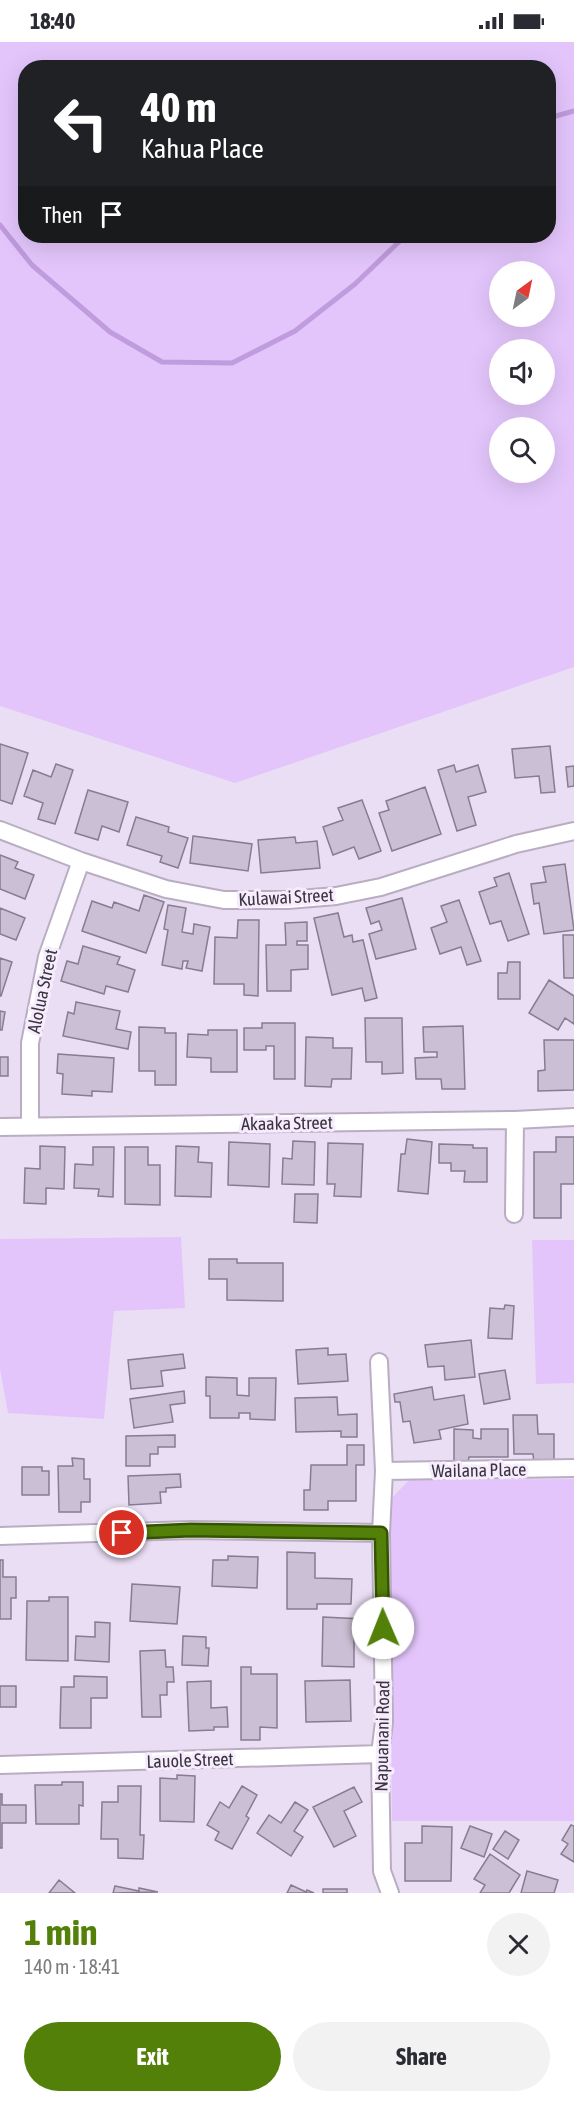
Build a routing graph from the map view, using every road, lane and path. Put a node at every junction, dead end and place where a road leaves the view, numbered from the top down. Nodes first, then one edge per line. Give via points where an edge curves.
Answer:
1 (0, 830) edge
2 (574, 831) edge
3 (81, 861) junction
4 (574, 1117) edge
5 (515, 1120) junction
6 (30, 1126) junction
7 (0, 1127) edge
8 (514, 1214) dead end
9 (379, 1362) dead end
10 (574, 1468) edge
11 (384, 1471) junction
12 (381, 1533) junction
13 (0, 1536) edge
14 (380, 1754) junction
15 (0, 1765) edge
16 (390, 1893) edge

1 - 3 street, Kulawai Street
2 - 3 street, Kulawai Street via 516,844 381,887 288,900 224,900 177,891
3 - 6 street, Alolua Street via 47,957 30,1043
4 - 5 street, Akaaka Street
5 - 6 street, Akaaka Street
5 - 8 street
6 - 7 street, Akaaka Street
9 - 11 street, Napuanani Road
10 - 11 street, Wailana Place
11 - 12 street, Napuanani Road
12 - 13 street via 191,1530
12 - 14 street, Napuanani Road via 384,1722
14 - 15 street, Lauole Street
14 - 16 street, Napuanani Road via 382,1871

